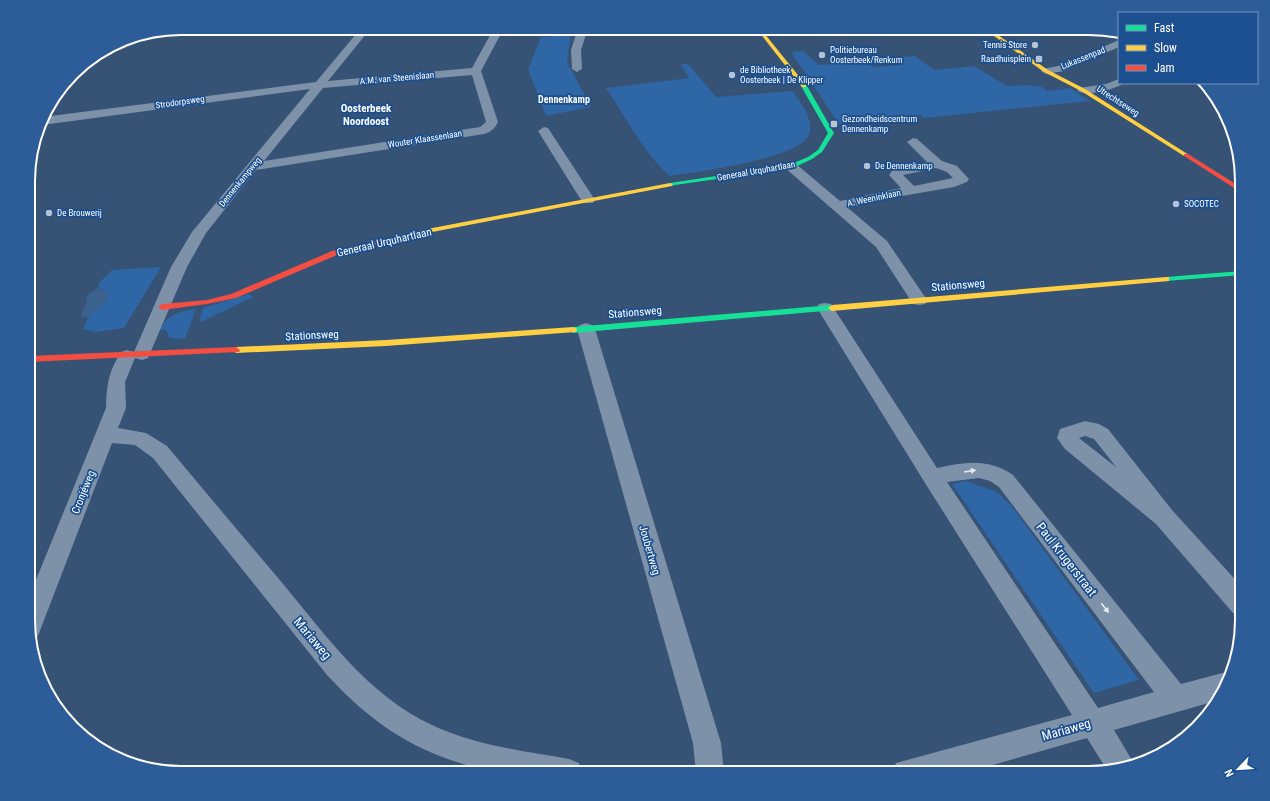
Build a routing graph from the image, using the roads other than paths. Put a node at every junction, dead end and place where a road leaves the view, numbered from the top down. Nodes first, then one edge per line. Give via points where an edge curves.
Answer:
1 (360, 35) edge
2 (495, 35) edge
3 (580, 35) edge
4 (764, 35) edge
5 (995, 35) edge
6 (1118, 43) edge
7 (577, 69) dead end
8 (476, 71) junction
9 (1046, 71) junction
10 (1118, 82) edge
11 (318, 86) junction
12 (1083, 90) junction
13 (48, 120) edge
14 (544, 131) dead end
15 (913, 142) dead end
16 (937, 164) junction
17 (253, 167) junction
18 (791, 167) junction
19 (1235, 187) edge
20 (910, 190) junction
21 (588, 200) junction
22 (837, 206) junction
23 (1235, 274) edge
24 (919, 300) junction
25 (162, 307) junction
26 (825, 308) junction
27 (586, 329) junction
28 (135, 355) junction
29 (35, 359) edge
30 (106, 435) junction
31 (932, 477) junction
32 (1164, 517) junction
33 (1235, 597) edge
34 (35, 613) edge
35 (1218, 687) edge
36 (1176, 699) junction
37 (1093, 722) junction
38 (1119, 763) edge
39 (531, 766) edge
40 (709, 766) edge
41 (939, 766) edge

1 - 11 street, Dennenkampweg
2 - 8 street
3 - 7 street via 576,50
4 - 18 street, Generaal Urquhartlaan via 822,113 831,133 824,148 806,161
5 - 9 street, Utrechtseweg
6 - 9 street, Lukassenpad via 1060,69
8 - 11 street, A.M. van Steenislaan
8 - 17 street, Wouter Klaassenlaan via 492,122 484,130
9 - 12 street, Utrechtseweg
10 - 12 street via 1108,87
11 - 13 street, Strodorpsweg via 262,91
11 - 17 street, Dennenkampweg
12 - 19 street, Utrechtseweg
14 - 21 street
15 - 16 street, A. Weeninklaan
16 - 20 street, A. Weeninklaan via 900,170 896,175
16 - 20 street, A. Weeninklaan via 952,169 962,179 954,183
17 - 25 street, Dennenkampweg via 199,232 179,267
18 - 21 street, Generaal Urquhartlaan
18 - 22 street, A. Weeninklaan
20 - 22 street, A. Weeninklaan
21 - 25 street, Generaal Urquhartlaan via 348,248 307,263 234,296 202,303
22 - 24 street, A. Weeninklaan via 882,244
23 - 24 street, Stationsweg
24 - 26 street, Stationsweg
25 - 28 street, Dennenkampweg
26 - 27 street, Stationsweg
26 - 31 street
27 - 28 street, Stationsweg via 386,343
27 - 40 street, Joubertweg via 707,743
28 - 29 street, Stationsweg
28 - 30 street, Cronjéweg via 116,382 116,408
30 - 34 street, Cronjéweg
30 - 39 street, Mariaweg via 138,438 160,452 327,656 369,698 402,724 443,744
31 -> 36 street, Paul Krugerstraat via 988,470 1006,480
31 - 37 street
32 - 32 street via 1101,434 1085,428 1067,434 1072,444
32 - 33 street
35 - 36 street, Mariaweg
36 - 37 street, Mariaweg
37 - 38 street
37 - 41 street, Mariaweg

